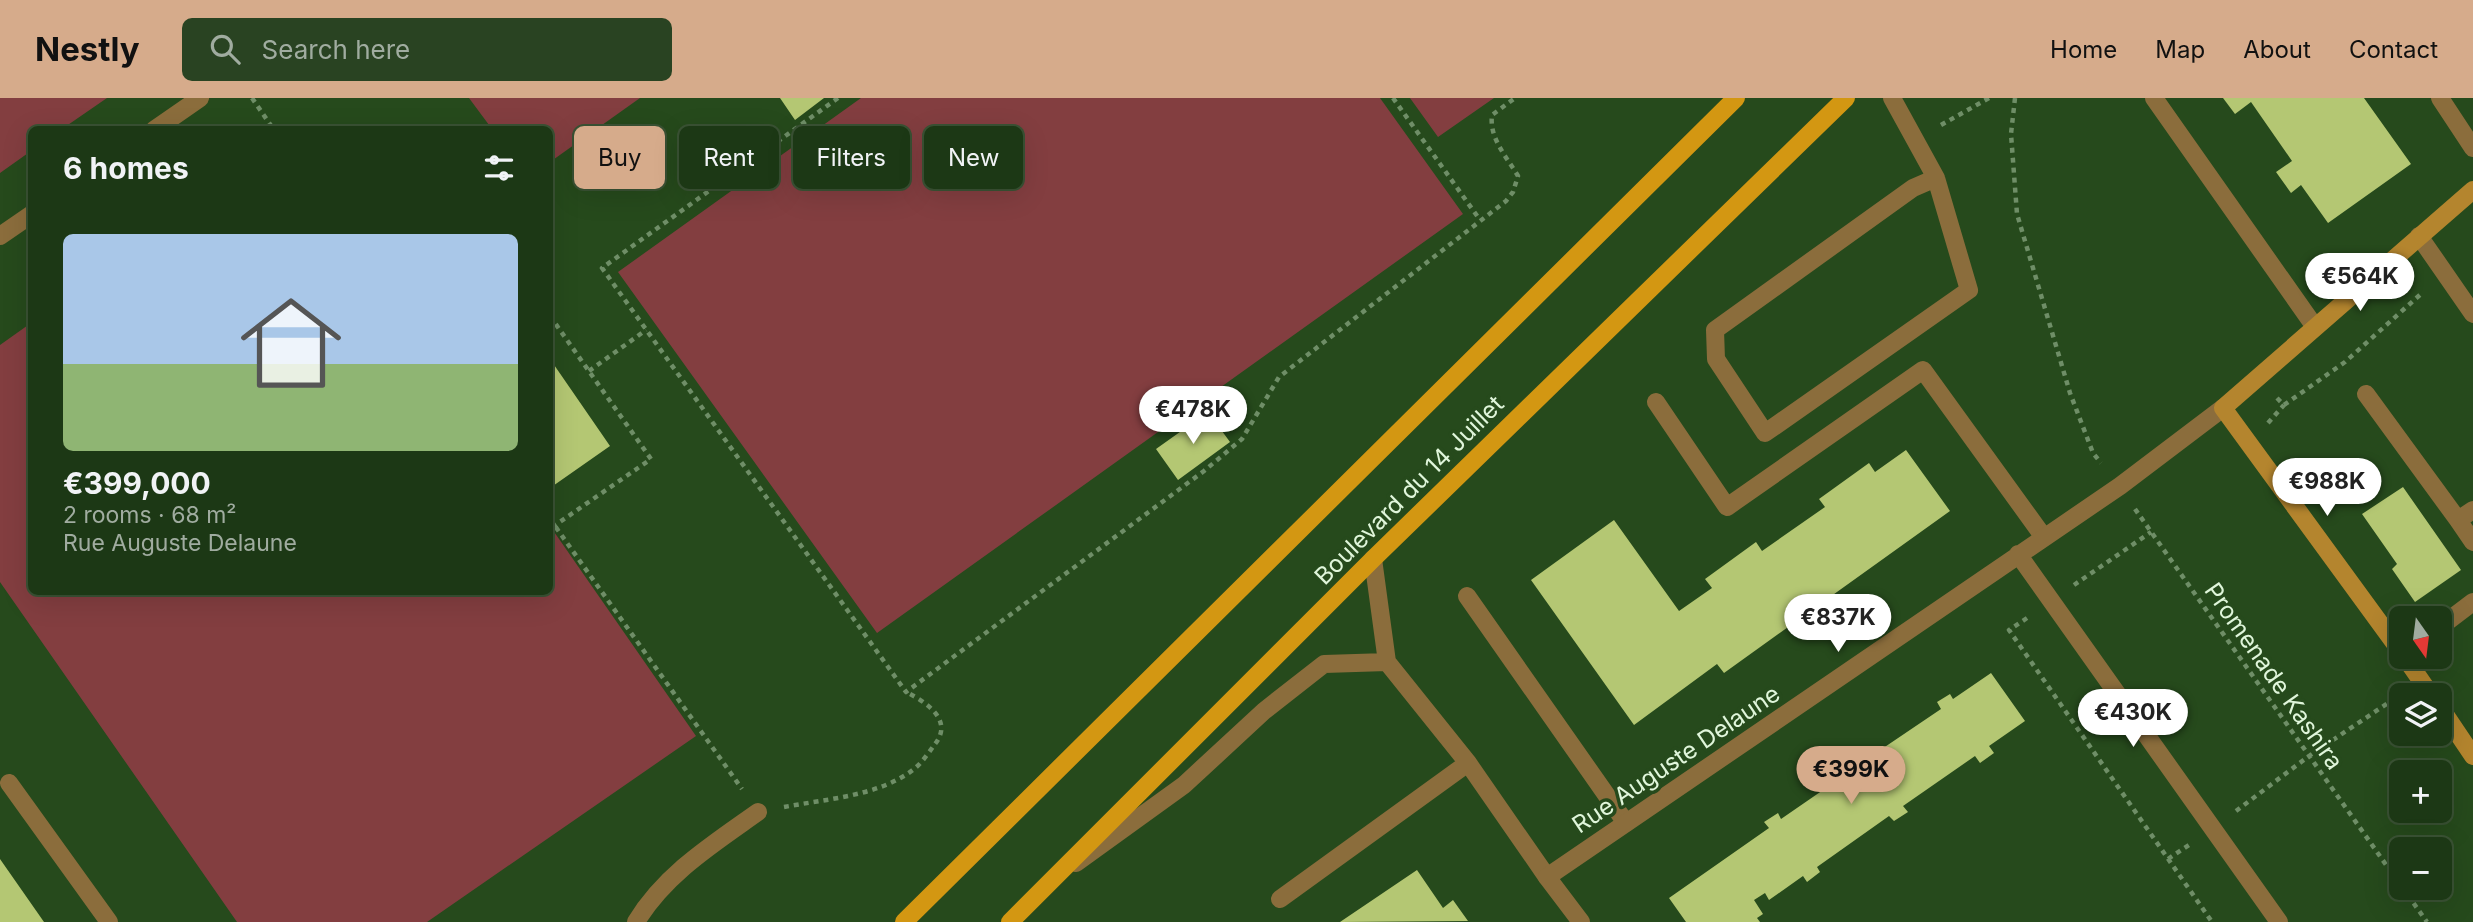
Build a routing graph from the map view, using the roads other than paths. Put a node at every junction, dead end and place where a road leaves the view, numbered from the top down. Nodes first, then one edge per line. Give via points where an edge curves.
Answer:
1 (200, 98) edge
2 (1736, 98) edge
3 (1846, 98) edge
4 (1892, 98) edge
5 (2154, 98) edge
6 (2440, 98) edge
7 (160, 126) edge
8 (2473, 148) edge
9 (1936, 178) junction
10 (2473, 190) edge
11 (28, 217) edge
12 (0, 236) edge
13 (2419, 236) junction
14 (2470, 304) edge
15 (2315, 327) junction
16 (2366, 394) dead end
17 (1656, 402) dead end
18 (2222, 408) junction
19 (2466, 515) edge
20 (2043, 536) junction
21 (2473, 542) edge
22 (2018, 554) junction
23 (1373, 559) junction
24 (1467, 596) dead end
25 (2473, 603) edge
26 (2452, 618) edge
27 (2389, 636) edge
28 (1387, 663) junction
29 (2452, 725) edge
30 (2473, 756) edge
31 (1468, 763) junction
32 (3, 781) edge
33 (758, 812) road end
34 (1626, 823) junction
35 (1546, 877) junction
36 (1048, 883) junction
37 (1280, 899) dead end
38 (109, 922) edge
39 (636, 922) edge
40 (904, 922) edge
41 (1010, 922) edge
42 (1581, 922) edge
43 (2279, 922) edge

1 - 7 street
2 - 40 main road, Boulevard du 14 Juillet
3 - 23 main road, Boulevard du 14 Juillet
4 - 9 street
5 - 15 street
6 - 8 street
9 - 9 street via 1969,290 1765,433 1716,359 1715,330 1913,188
10 - 13 street
11 - 12 street
13 - 14 street
13 - 15 street
15 - 18 street
16 - 19 street
17 - 20 street via 1727,507 1923,370
18 - 20 street, Rue Auguste Delaune via 2120,486
18 - 27 street
19 - 21 street
20 - 22 street, Rue Auguste Delaune
22 - 34 street, Rue Auguste Delaune
22 - 43 street
23 - 28 street
23 - 36 main road, Boulevard du 14 Juillet
24 - 34 street
25 - 26 street
28 - 31 street
28 - 36 street via 1324,664 1264,711 1184,785
29 - 30 street
31 - 35 street
31 - 37 street
32 - 38 street
33 - 39 street via 697,855 649,901
34 - 35 street, Rue Auguste Delaune
35 - 42 street
36 - 41 main road, Boulevard du 14 Juillet

